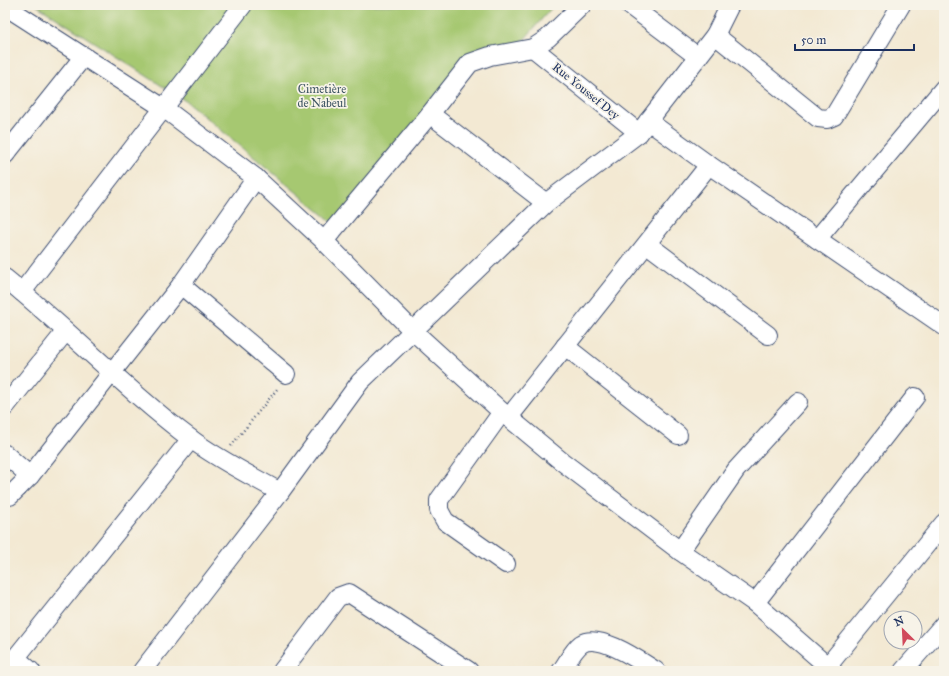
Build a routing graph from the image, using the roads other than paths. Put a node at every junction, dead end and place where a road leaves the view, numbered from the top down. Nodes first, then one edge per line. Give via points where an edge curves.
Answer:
1 (243, 5) edge
2 (582, 5) edge
3 (629, 5) edge
4 (730, 5) edge
5 (901, 5) edge
6 (5, 6) edge
7 (715, 35) junction
8 (533, 48) junction
9 (84, 56) junction
10 (698, 57) junction
11 (944, 88) edge
12 (165, 109) junction
13 (430, 114) junction
14 (644, 127) junction
15 (5, 155) edge
16 (709, 165) junction
17 (256, 178) junction
18 (546, 203) junction
19 (817, 239) junction
20 (324, 241) junction
21 (648, 244) junction
22 (5, 278) edge
23 (181, 285) junction
24 (22, 292) junction
25 (944, 326) edge
26 (412, 330) junction
27 (66, 331) junction
28 (768, 336) dead end
29 (565, 346) junction
30 (112, 373) junction
31 (286, 374) road end
32 (915, 397) dead end
33 (798, 402) dead end
34 (5, 407) edge
35 (505, 414) junction
36 (678, 435) dead end
37 (191, 439) junction
38 (5, 454) edge
39 (30, 476) junction
40 (280, 492) junction
41 (10, 496) dead end
42 (944, 522) edge
43 (680, 550) junction
44 (506, 564) dead end
45 (755, 604) junction
46 (944, 624) edge
47 (10, 665) edge
48 (830, 669) edge
49 (32, 671) edge
50 (142, 671) edge
51 (282, 671) edge
52 (469, 671) edge
53 (561, 671) edge
54 (656, 671) edge
55 (903, 671) edge

1 - 12 street
2 - 8 street via 548,38
3 - 10 street
4 - 7 street
5 - 7 street via 834,116 827,119 818,118
6 - 9 street
7 - 10 street
8 - 13 street via 490,56 470,63
8 - 14 street, Rue Youssef Dey
9 - 12 street
9 - 15 street
10 - 14 street
11 - 19 street
12 - 17 street
12 - 24 street
13 - 18 street
13 - 20 street
14 - 16 street, Rue Youssef Dey
14 - 18 street
16 - 19 street, Rue Youssef Dey
16 - 21 street
17 - 20 street
17 - 23 street
18 - 26 street
19 - 25 street, Rue Youssef Dey
20 - 26 street
21 - 28 street
21 - 29 street
22 - 24 street
23 - 30 street
23 - 31 street
24 - 27 street
26 - 35 street
26 - 40 street via 360,382
27 - 30 street
27 - 34 street
29 - 35 street
29 - 36 street
30 - 37 street
30 - 39 street
32 - 45 street
33 - 43 street via 736,470
35 - 43 street via 560,460
35 - 44 street via 439,500 439,510 445,521
37 - 40 street via 220,459
37 - 47 street
38 - 39 street
39 - 41 street
40 - 50 street
42 - 48 street
43 - 45 street
45 - 48 street
46 - 55 street
47 - 49 street
51 - 52 street via 338,597 349,593
53 - 54 street via 580,645 596,640 626,653

